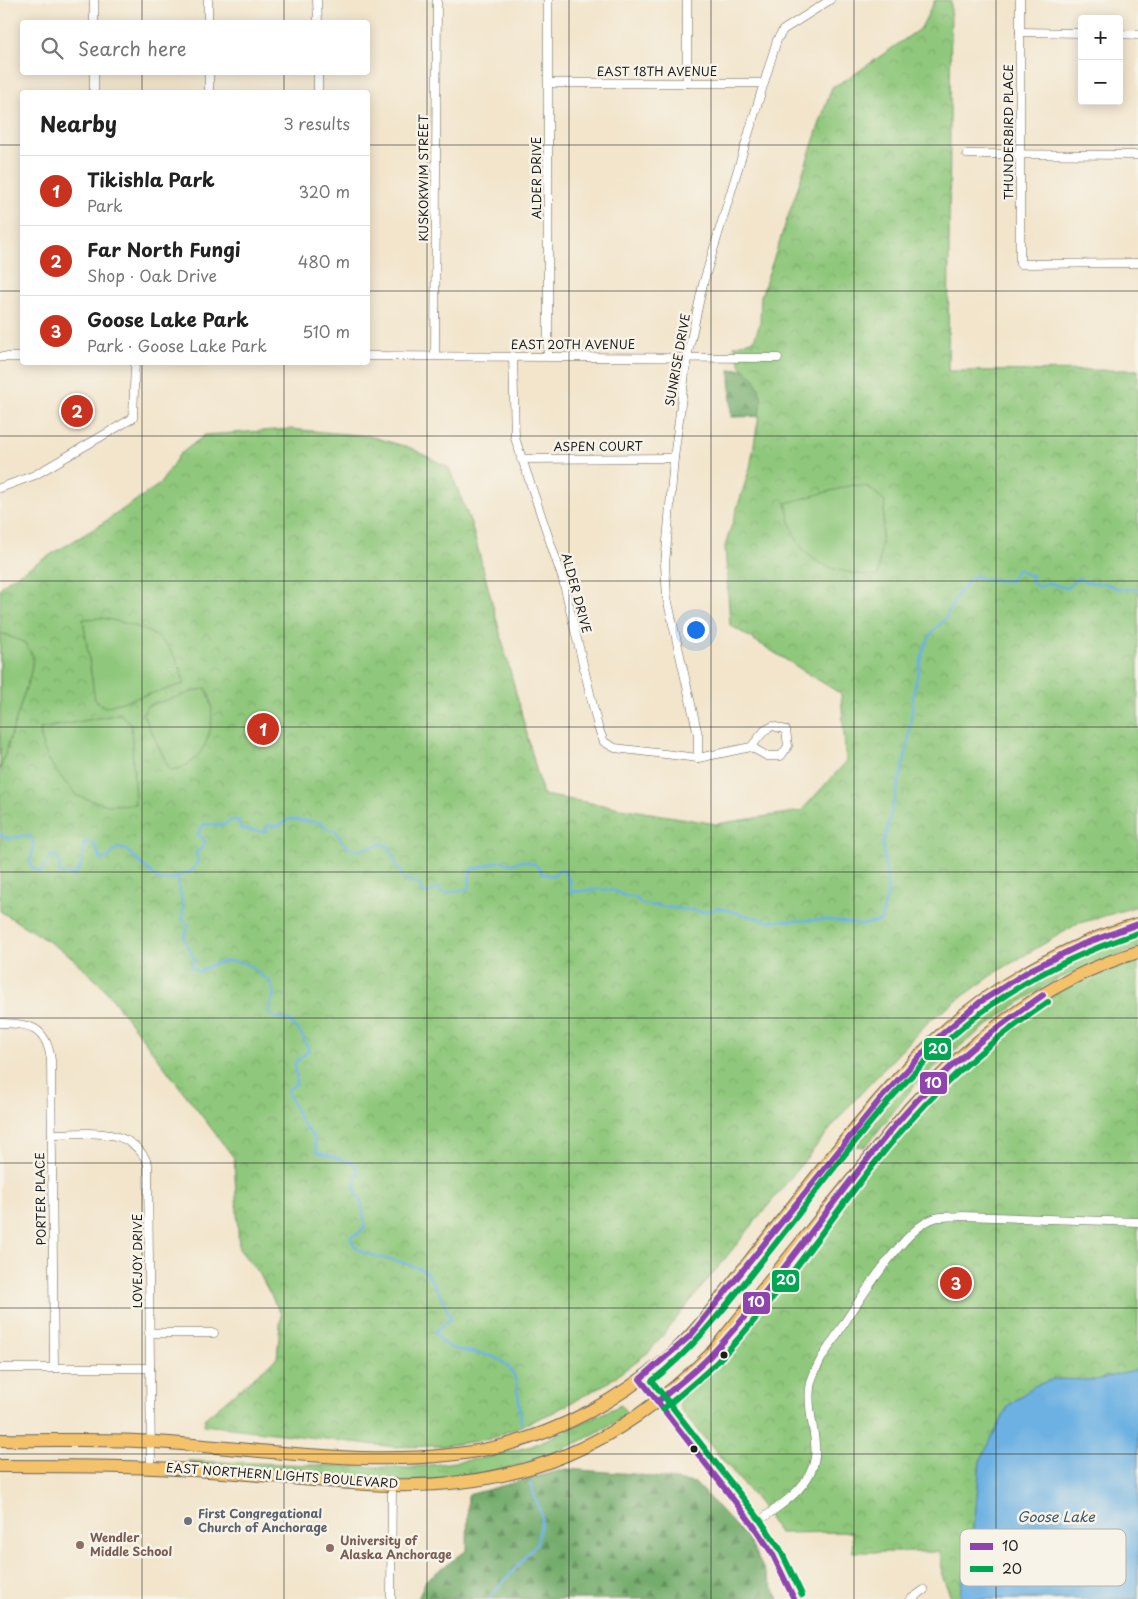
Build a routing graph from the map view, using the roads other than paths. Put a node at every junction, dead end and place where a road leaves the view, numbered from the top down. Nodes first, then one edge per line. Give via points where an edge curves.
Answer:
1 (94, 0) edge
2 (208, 0) edge
3 (318, 0) edge
4 (436, 0) edge
5 (548, 0) edge
6 (686, 0) edge
7 (1020, 0) edge
8 (828, 1) edge
9 (94, 20) edge
10 (208, 20) edge
11 (318, 20) edge
12 (1020, 32) junction
13 (1078, 33) edge
14 (1123, 34) edge
15 (1138, 34) edge
16 (94, 75) edge
17 (208, 75) edge
18 (318, 75) edge
19 (764, 83) junction
20 (549, 84) junction
21 (687, 84) junction
22 (94, 90) edge
23 (209, 90) edge
24 (318, 90) edge
25 (967, 154) dead end
26 (1020, 155) junction
27 (1138, 156) edge
28 (1138, 263) edge
29 (370, 356) edge
30 (435, 356) junction
31 (513, 356) junction
32 (548, 356) junction
33 (0, 357) edge
34 (20, 357) edge
35 (687, 358) junction
36 (778, 358) dead end
37 (135, 365) edge
38 (674, 458) junction
39 (521, 459) junction
40 (0, 488) edge
41 (751, 747) junction
42 (698, 758) junction
43 (1138, 924) edge
44 (1138, 952) edge
45 (0, 1023) edge
46 (52, 1134) junction
47 (1138, 1222) edge
48 (149, 1333) junction
49 (214, 1333) dead end
50 (0, 1368) edge
51 (54, 1368) junction
52 (150, 1368) junction
53 (640, 1379) junction
54 (657, 1402) junction
55 (0, 1440) edge
56 (151, 1441) junction
57 (0, 1466) edge
58 (151, 1467) junction
59 (392, 1486) junction
60 (753, 1525) junction
61 (924, 1590) dead end
62 (391, 1599) edge
63 (794, 1599) edge
64 (911, 1599) edge

1 - 9 street
2 - 10 street
3 - 11 street
4 - 30 street, KUSKOKWIM STREET
5 - 20 street, ALDER DRIVE
6 - 21 street
7 - 12 street, THUNDERBIRD PLACE
8 - 19 street, SUNRISE DRIVE via 783,30
12 - 13 street
12 - 26 street, THUNDERBIRD PLACE
14 - 15 street
16 - 22 street
17 - 23 street
18 - 24 street
19 - 21 street, EAST 18TH AVENUE
19 - 35 street, SUNRISE DRIVE via 703,284
20 - 21 street, EAST 18TH AVENUE
20 - 32 street, ALDER DRIVE
25 - 26 street
26 - 27 street
26 - 28 street, THUNDERBIRD PLACE via 1020,264
29 - 30 street, EAST 20TH AVENUE
30 - 31 street, EAST 20TH AVENUE
31 - 32 street, EAST 20TH AVENUE
31 - 39 street, ALDER DRIVE via 515,438
32 - 35 street, EAST 20TH AVENUE
33 - 34 street
35 - 36 street, EAST 20TH AVENUE
35 - 38 street, SUNRISE DRIVE
37 - 40 street via 133,418 35,475
38 - 39 street, ASPEN COURT
38 - 42 street, SUNRISE DRIVE via 665,565 667,598 698,735
39 - 42 street, ALDER DRIVE via 563,580 604,742 615,748
41 - 41 street via 767,756 781,756 788,746 786,730 773,726 765,730
41 - 42 street, ALDER DRIVE
43 - 53 main road, EAST NORTHERN LIGHTS BOULEVARD via 1098,938 1035,968 992,995 936,1039 876,1104 690,1336
44 - 54 main road, EAST NORTHERN LIGHTS BOULEVARD via 1080,975 1028,1004 946,1069 893,1128 731,1331 689,1376
45 - 46 street, PORTER PLACE via 22,1024 41,1032 49,1046 52,1060
46 - 48 street, LOVEJOY DRIVE via 112,1134 126,1138 144,1154 148,1164
46 - 51 street, PORTER PLACE
47 - 60 street via 962,1216 934,1218 911,1233 895,1251 813,1375 810,1400 817,1442 810,1474 799,1490
48 - 49 street
48 - 52 street, LOVEJOY DRIVE
50 - 51 street
51 - 52 street
52 - 56 street, LOVEJOY DRIVE
53 - 54 street
53 - 56 main road, EAST NORTHERN LIGHTS BOULEVARD via 609,1401 544,1433 468,1453 399,1458
54 - 59 main road, EAST NORTHERN LIGHTS BOULEVARD via 612,1434 553,1461 481,1479
54 - 60 street
55 - 56 main road, EAST NORTHERN LIGHTS BOULEVARD
56 - 58 street, LOVEJOY DRIVE
57 - 58 main road, EAST NORTHERN LIGHTS BOULEVARD
58 - 59 main road, EAST NORTHERN LIGHTS BOULEVARD
59 - 62 street
60 - 63 street via 772,1553
61 - 64 street

